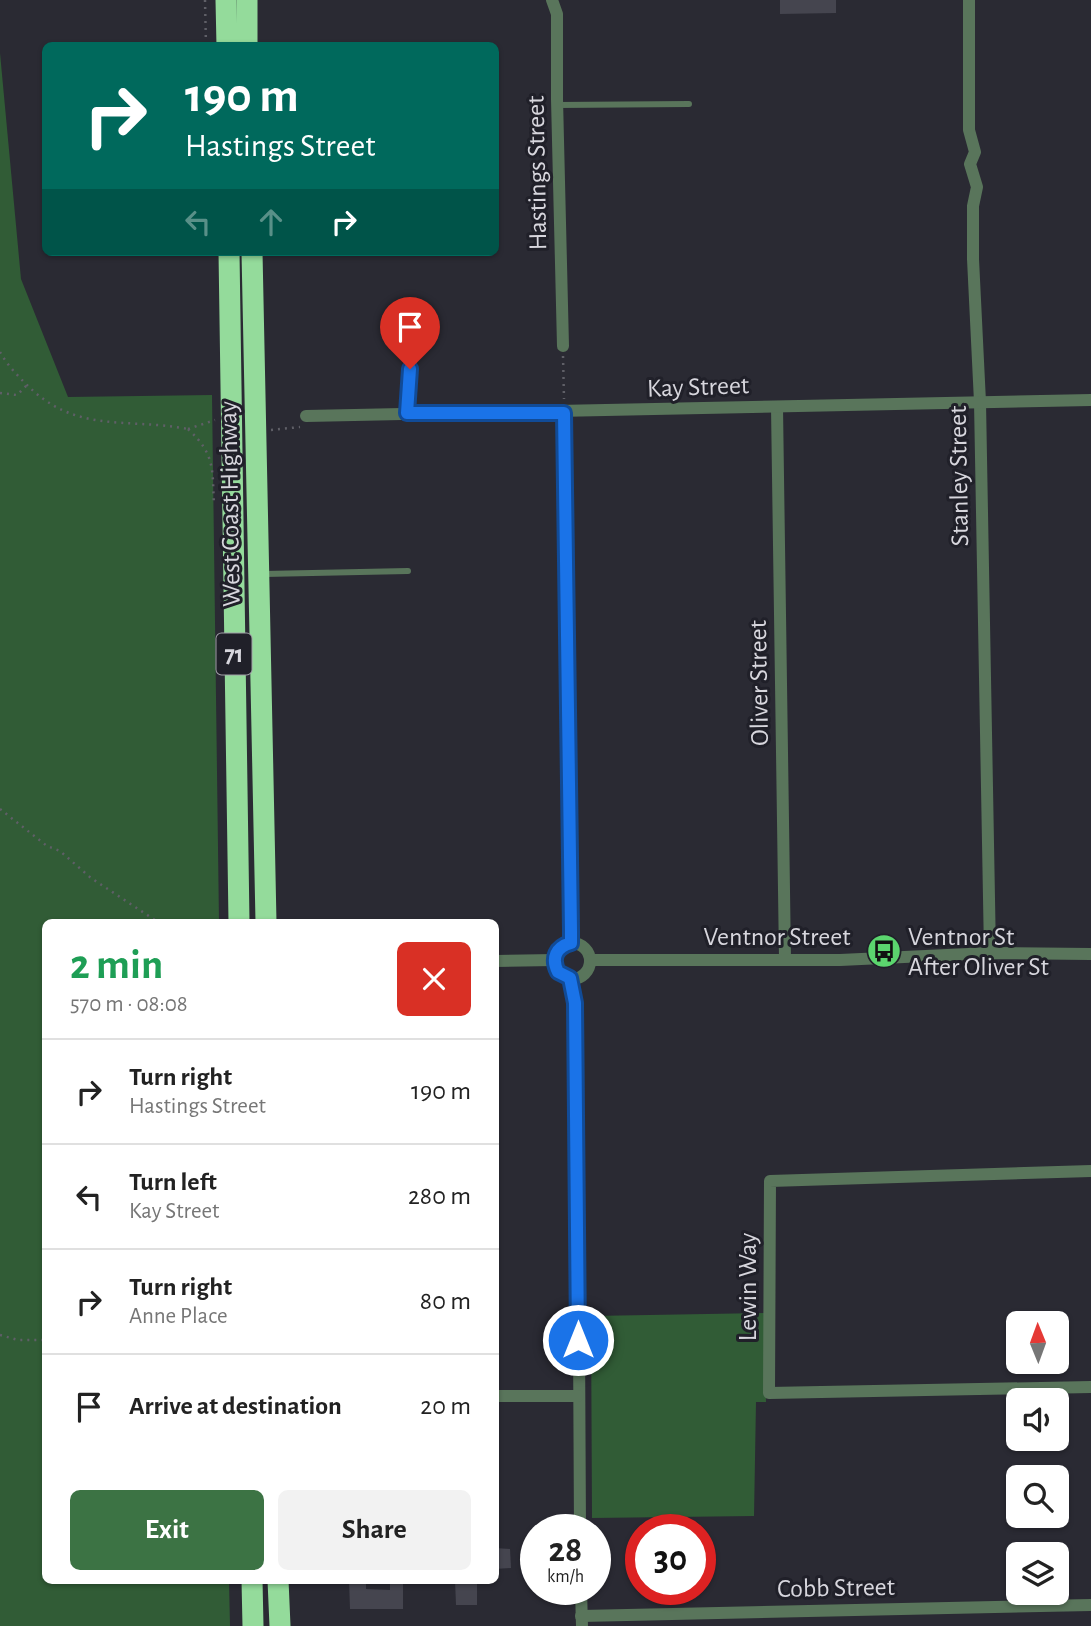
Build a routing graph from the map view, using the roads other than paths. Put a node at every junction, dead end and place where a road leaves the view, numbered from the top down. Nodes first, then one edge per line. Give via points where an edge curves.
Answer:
1 (226, 0) edge
2 (247, 0) edge
3 (552, 0) edge
4 (968, 0) edge
5 (226, 42) edge
6 (247, 42) edge
7 (689, 104) dead end
8 (557, 105) junction
9 (229, 256) edge
10 (252, 256) edge
11 (413, 325) dead end
12 (563, 346) road end
13 (1091, 400) edge
14 (980, 402) junction
15 (777, 407) junction
16 (407, 413) junction
17 (564, 413) junction
18 (306, 416) dead end
19 (231, 495) junction
20 (257, 496) junction
21 (408, 571) dead end
22 (258, 574) junction
23 (239, 919) edge
24 (266, 919) edge
25 (571, 943) junction
26 (990, 953) junction
27 (1091, 954) edge
28 (785, 958) junction
29 (554, 960) junction
30 (590, 960) junction
31 (499, 961) edge
32 (570, 978) junction
33 (1091, 1171) edge
34 (1091, 1387) edge
35 (499, 1396) edge
36 (578, 1396) junction
37 (580, 1514) edge
38 (252, 1584) edge
39 (278, 1584) edge
40 (1091, 1605) edge
41 (582, 1621) edge
42 (253, 1626) edge
43 (280, 1626) edge

1 - 5 highway
2 - 6 highway
3 - 8 street, Hastings Street via 558,14
4 - 14 street, Stanley Street
7 - 8 lane
8 - 12 street, Hastings Street
9 - 19 highway, West Coast Highway / 71
10 - 20 highway, West Coast Highway / 71
11 - 16 street
13 - 14 street, Kay Street
14 - 15 street, Kay Street
14 - 26 street, Stanley Street
15 - 17 street, Kay Street
15 - 28 street, Oliver Street
16 - 17 street, Kay Street
16 - 18 street, Kay Street
17 - 25 street
19 - 20 highway
19 - 23 highway, West Coast Highway / 71
20 - 22 highway, West Coast Highway / 71
21 - 22 lane
22 - 24 highway, West Coast Highway / 71
25 - 29 street via 556,952
25 - 30 street via 583,947
26 - 27 street, Ventnor Street
26 - 28 street, Ventnor Street
28 - 30 street, Ventnor Street
29 - 31 street
29 - 32 street via 558,972
30 - 32 street via 583,974
32 - 36 street via 575,1003 578,1147
33 - 34 street, Lewin Way via 769,1181 769,1393
35 - 36 street
36 - 37 street
38 - 42 highway
39 - 43 highway
40 - 41 street, Cobb Street

